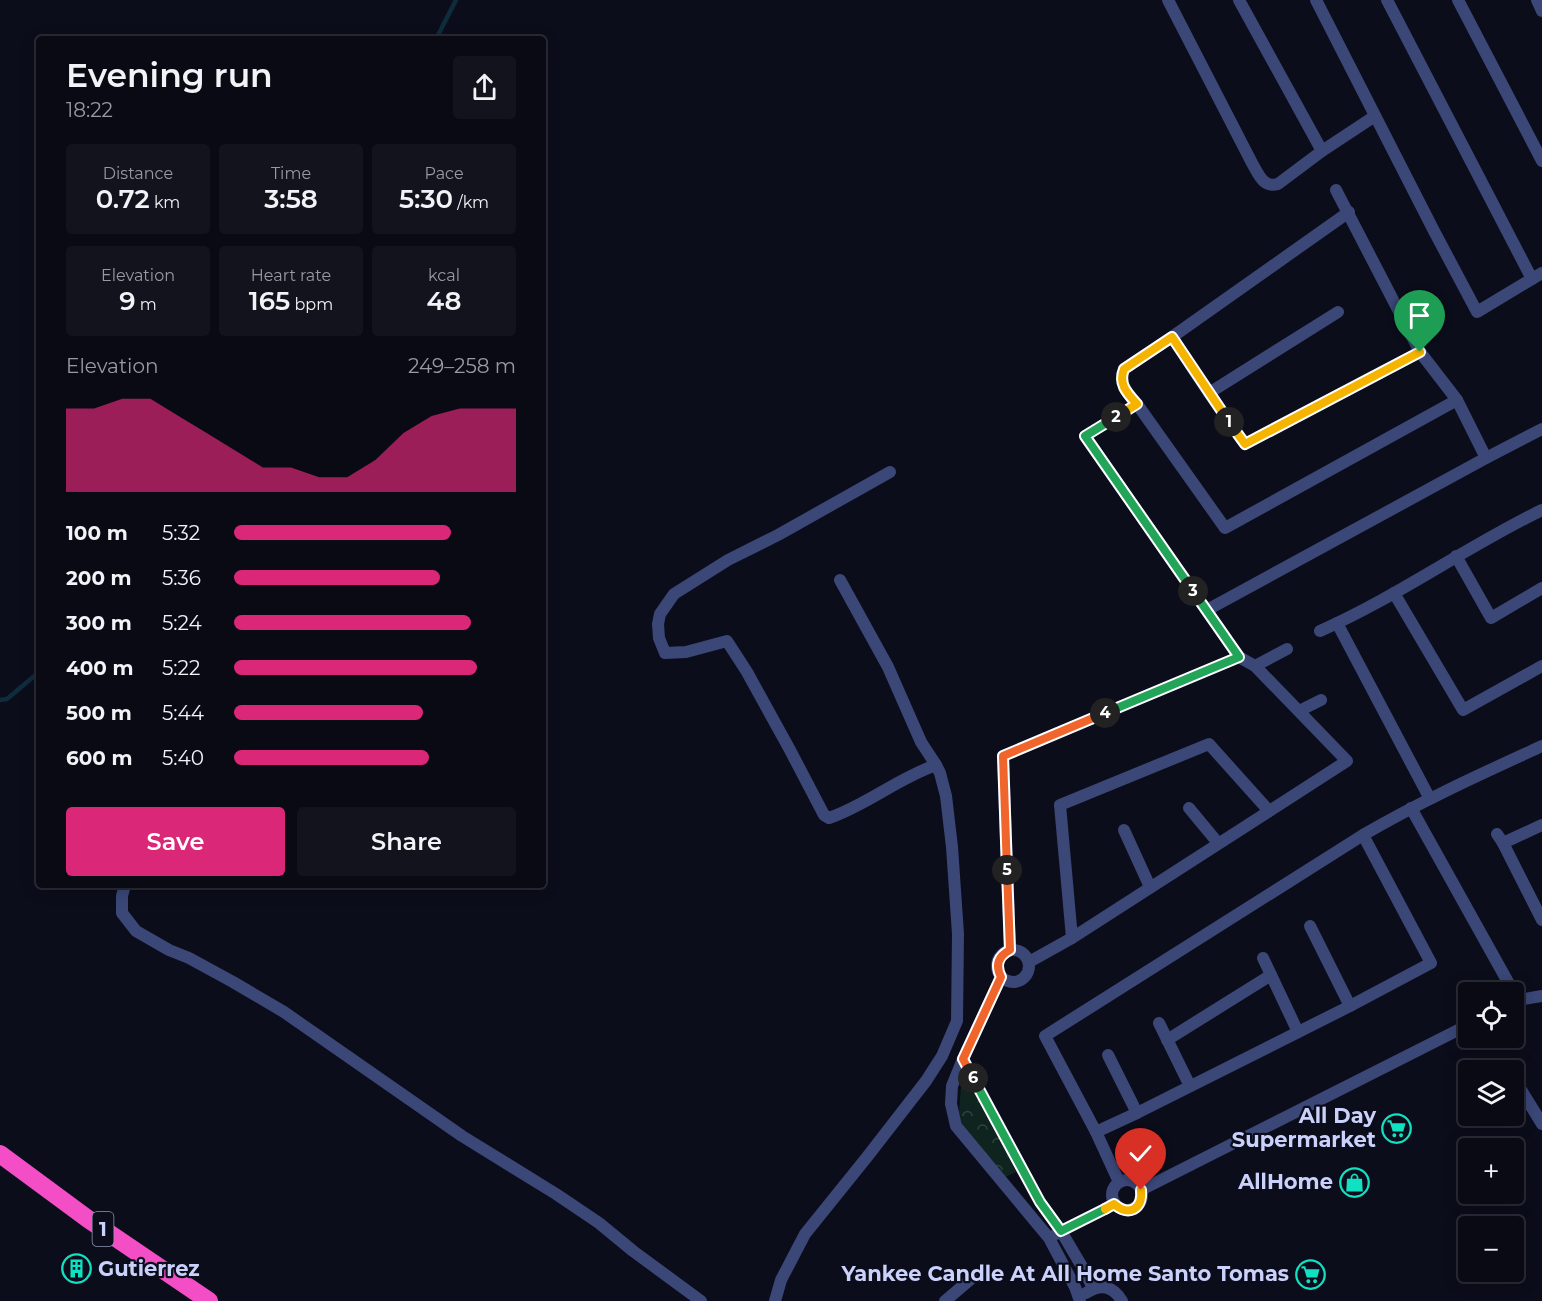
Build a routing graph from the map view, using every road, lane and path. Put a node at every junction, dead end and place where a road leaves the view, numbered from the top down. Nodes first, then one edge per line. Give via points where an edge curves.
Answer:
1 (1168, 0) edge
2 (1239, 0) edge
3 (1316, 0) edge
4 (1387, 0) edge
5 (1458, 0) edge
6 (1537, 0) edge
7 (1542, 11) edge
8 (1375, 117) junction
9 (1322, 151) junction
10 (1542, 161) edge
11 (1336, 190) dead end
12 (1349, 212) junction
13 (1537, 276) edge
14 (1338, 312) dead end
15 (1172, 337) junction
16 (1420, 352) junction
17 (1209, 393) junction
18 (1457, 400) junction
19 (1137, 404) junction
20 (1542, 429) edge
21 (1486, 458) junction
22 (891, 472) dead end
23 (1542, 510) edge
24 (1456, 556) junction
25 (840, 580) dead end
26 (1542, 588) edge
27 (1394, 593) junction
28 (1207, 610) junction
29 (1337, 623) junction
30 (1320, 631) dead end
31 (1287, 649) dead end
32 (1239, 657) junction
33 (1255, 666) junction
34 (1542, 666) edge
35 (1321, 700) dead end
36 (1299, 711) junction
37 (1542, 746) edge
38 (936, 765) junction
39 (1430, 797) junction
40 (1189, 808) dead end
41 (1412, 808) junction
42 (1269, 811) junction
43 (1542, 825) edge
44 (1124, 830) dead end
45 (1363, 834) junction
46 (1218, 843) junction
47 (1150, 887) junction
48 (124, 888) edge
49 (1542, 920) edge
50 (1310, 926) dead end
51 (1072, 938) junction
52 (1010, 950) junction
53 (1263, 958) dead end
54 (1029, 962) junction
55 (1271, 975) junction
56 (1001, 977) junction
57 (1506, 982) edge
58 (1542, 996) edge
59 (1524, 999) edge
60 (1350, 1006) junction
61 (1159, 1023) dead end
62 (1458, 1030) edge
63 (1298, 1032) junction
64 (1167, 1040) junction
65 (1108, 1055) dead end
66 (963, 1059) junction
67 (1190, 1086) junction
68 (1524, 1095) edge
69 (1137, 1113) junction
70 (1542, 1124) edge
71 (1096, 1132) junction
72 (0, 1154) edge
73 (1119, 1182) junction
74 (1141, 1190) junction
75 (1114, 1204) junction
76 (1061, 1231) junction
77 (1049, 1238) junction
78 (972, 1278) dead end
79 (1093, 1288) junction
80 (209, 1301) edge
81 (701, 1301) edge
82 (775, 1301) edge
83 (945, 1301) edge
84 (1081, 1301) edge
85 (1122, 1301) edge

1 - 9 street via 1267,185 1278,184
2 - 9 street
3 - 8 street
4 - 13 street
5 - 10 street
6 - 7 street
8 - 9 street
8 - 13 street via 1477,312
11 - 12 street
12 - 15 street
12 - 16 street
14 - 17 street
15 - 17 street
15 - 19 street via 1124,369 1124,389
16 - 17 street via 1245,444
16 - 18 street
18 - 19 street via 1225,528
18 - 21 street
19 - 28 street via 1085,436
20 - 21 street
21 - 28 street
22 - 38 street via 728,560 674,594 660,614 659,638 665,652 727,641 818,806 829,818
23 - 24 street
24 - 26 street via 1491,618
24 - 27 street
25 - 38 street
27 - 29 street
27 - 34 street via 1463,710
28 - 32 street
29 - 30 street
29 - 39 street
31 - 33 street
32 - 33 street
32 - 52 street via 1003,756
33 - 36 street
35 - 36 street
36 - 42 street via 1347,761
37 - 39 street
38 - 82 street via 946,796 952,847 958,946 957,1021 926,1081 805,1234
39 - 41 street
40 - 46 street
41 - 45 street
41 - 57 street
42 - 46 street
42 - 51 street via 1209,744 1060,805
43 - 49 street via 1500,839
44 - 47 street
45 - 60 street via 1431,963
45 - 71 street via 1045,1036
46 - 47 street
47 - 51 street
48 - 81 street via 122,913 136,931 284,1012 462,1136 599,1223
50 - 60 street
51 - 54 street
52 - 54 street via 1025,955
52 - 56 street via 998,961
53 - 55 street
54 - 56 street via 1029,971 1017,982
55 - 63 street
55 - 64 street
56 - 66 street
58 - 59 street
60 - 63 street
61 - 64 street
62 - 74 street
63 - 67 street
64 - 67 street
65 - 69 street
66 - 76 street via 1040,1202
66 - 77 street via 952,1086 956,1126
67 - 69 street
68 - 70 street
69 - 71 street
71 - 73 street
72 - 80 highway, 1
73 - 74 street via 1128,1180
73 - 75 street via 1111,1196
74 - 75 street via 1142,1197 1134,1209 1119,1209
75 - 76 street
76 - 77 street
76 - 79 street
77 - 84 street
78 - 83 street
79 - 84 street
79 - 85 street via 1115,1291

